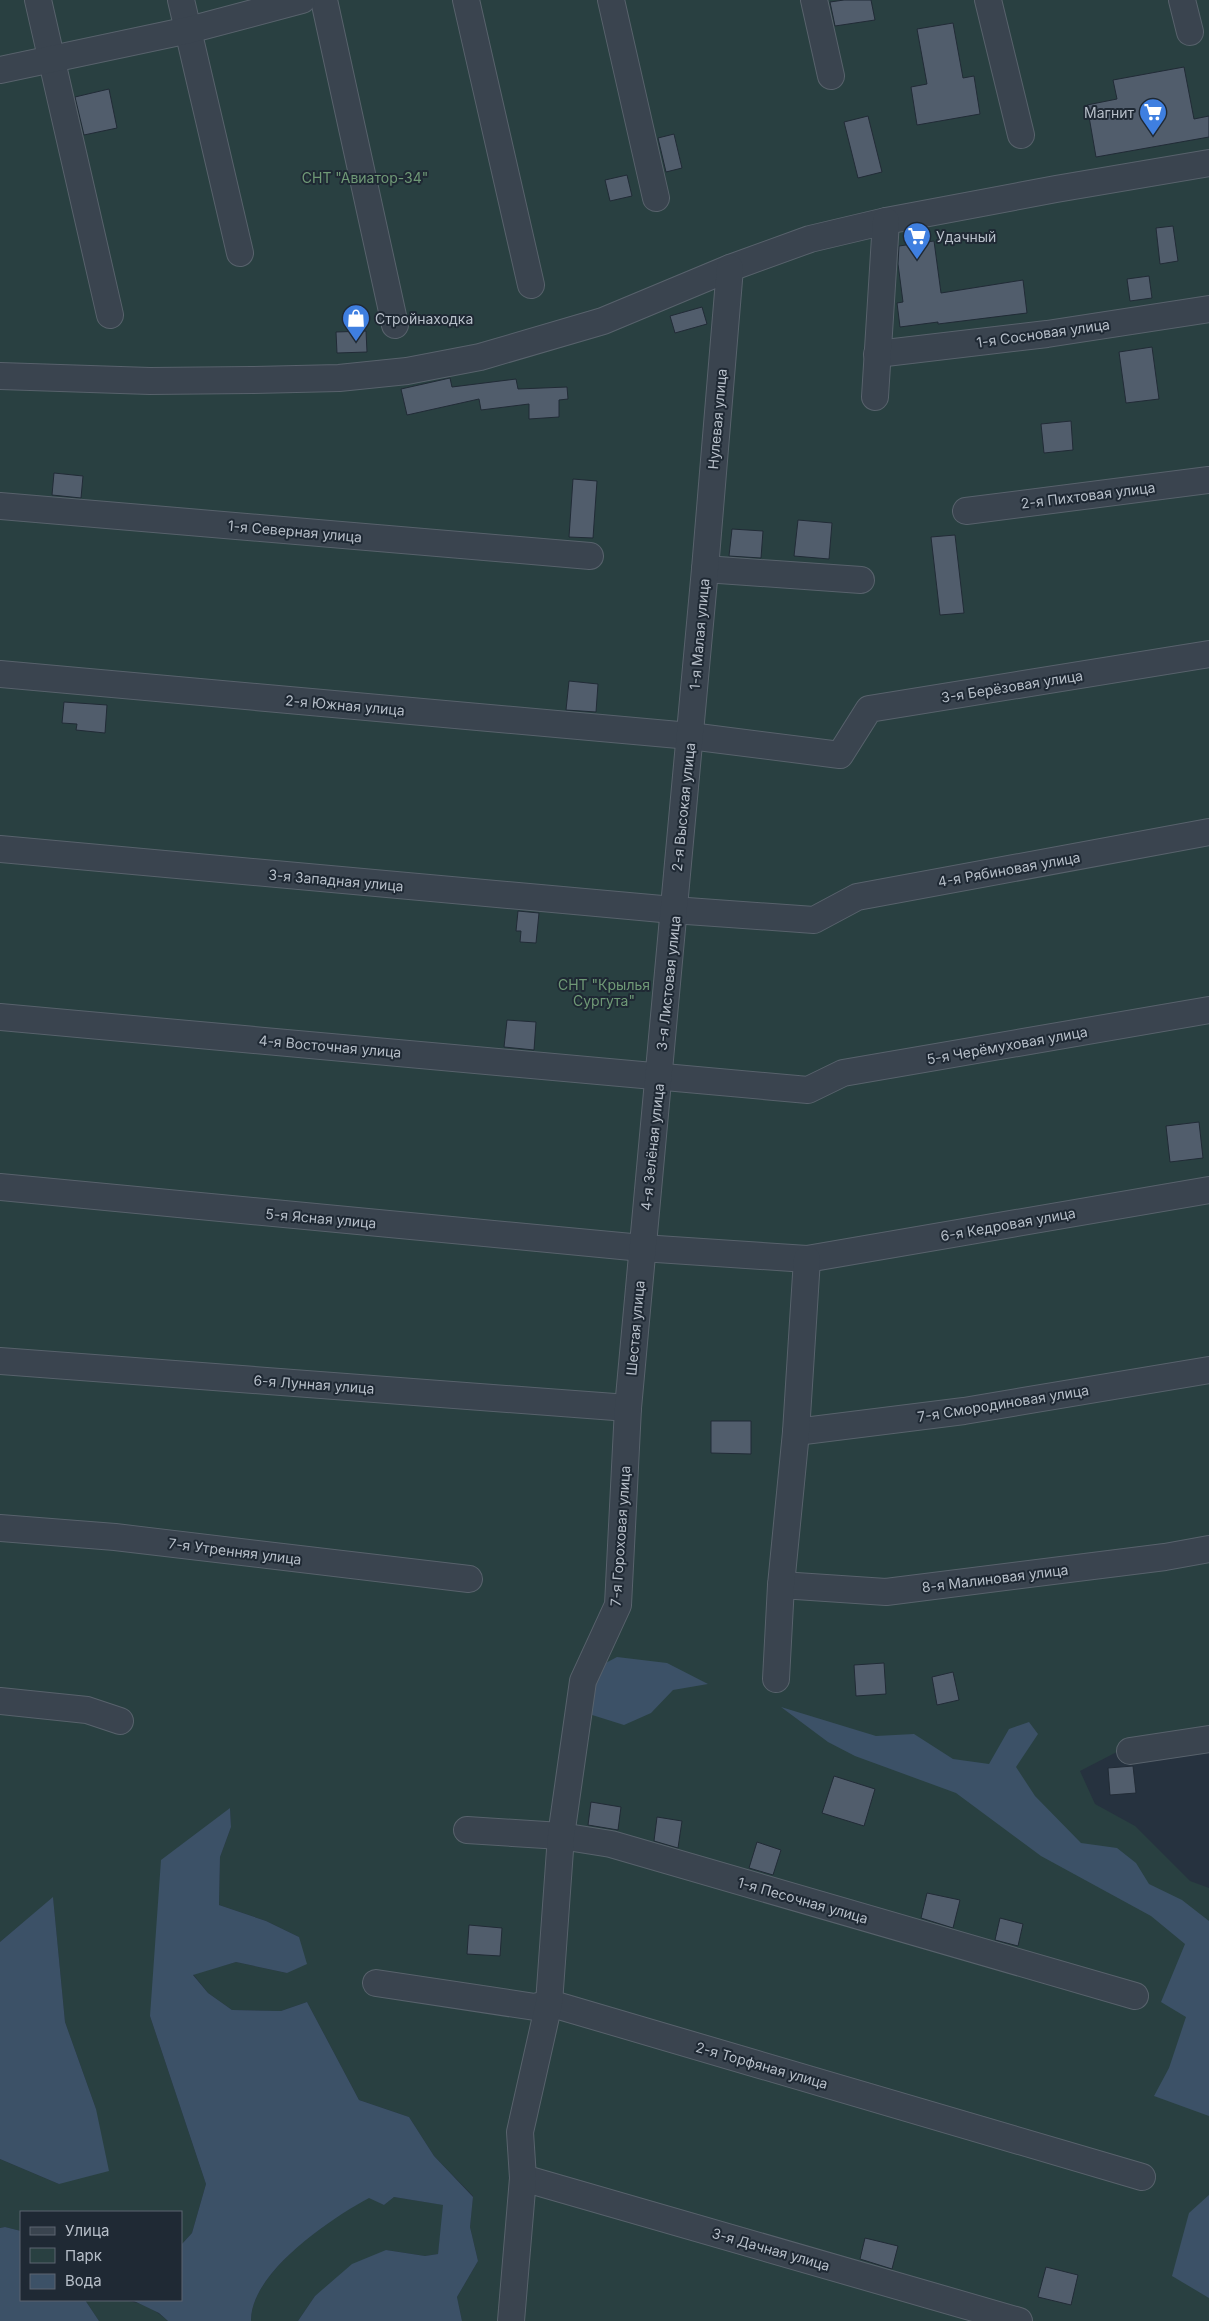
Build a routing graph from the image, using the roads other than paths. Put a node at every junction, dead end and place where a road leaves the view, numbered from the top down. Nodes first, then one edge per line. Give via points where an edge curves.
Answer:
1 (38, 0) edge
2 (181, 0) edge
3 (302, 0) edge
4 (324, 0) edge
5 (466, 0) edge
6 (611, 0) edge
7 (814, 0) edge
8 (988, 0) edge
9 (1182, 0) edge
10 (188, 30) junction
11 (1190, 32) dead end
12 (51, 59) junction
13 (0, 70) edge
14 (831, 76) dead end
15 (1021, 135) dead end
16 (1209, 163) edge
17 (656, 198) dead end
18 (886, 221) junction
19 (240, 253) dead end
20 (730, 268) junction
21 (531, 285) dead end
22 (1209, 309) edge
23 (110, 315) dead end
24 (395, 325) dead end
25 (878, 354) junction
26 (0, 376) edge
27 (876, 397) dead end
28 (1209, 480) edge
29 (0, 506) edge
30 (966, 511) dead end
31 (590, 556) dead end
32 (705, 569) junction
33 (861, 580) dead end
34 (1209, 654) edge
35 (0, 674) edge
36 (690, 736) junction
37 (840, 755) joint
38 (1209, 832) edge
39 (0, 849) edge
40 (673, 910) junction
41 (814, 920) joint
42 (1209, 1010) edge
43 (0, 1017) edge
44 (660, 1075) junction
45 (808, 1090) joint
46 (0, 1187) edge
47 (1209, 1190) edge
48 (642, 1248) junction
49 (807, 1258) junction
50 (0, 1361) edge
51 (1209, 1370) edge
52 (628, 1408) junction
53 (796, 1432) junction
54 (0, 1528) edge
55 (1209, 1549) edge
56 (469, 1579) dead end
57 (781, 1585) junction
58 (776, 1679) dead end
59 (0, 1701) edge
60 (120, 1721) dead end
61 (1209, 1740) edge
62 (1130, 1751) dead end
63 (467, 1830) dead end
64 (561, 1836) junction
65 (376, 1982) dead end
66 (1135, 1996) dead end
67 (549, 2003) junction
68 (1142, 2177) dead end
69 (522, 2178) junction
70 (511, 2321) edge
71 (1019, 2321) edge

1 - 12 street
2 - 10 street
3 - 10 street
4 - 24 street
5 - 21 street
6 - 17 street
7 - 14 street
8 - 15 street
9 - 11 street
10 - 12 street
10 - 19 street
12 - 13 street
12 - 23 street
16 - 18 street
18 - 20 street via 810,239
18 - 25 street
20 - 26 street via 603,321 480,357 407,371 339,378 242,380 150,381
20 - 32 street, Нулевая улица
22 - 25 street, 1-я Сосновая улица via 1047,334
25 - 27 street
28 - 30 street, 2-я Пихтовая улица
29 - 31 street, 1-я Северная улица
32 - 33 street, 1-я Малая улица
32 - 36 street, 1-я Малая улица
34 - 37 street, 3-я Берёзовая улица via 869,709
35 - 36 street, 2-я Южная улица
36 - 37 street, 2-я Высокая улица
36 - 40 street, 2-я Высокая улица
38 - 41 street, 4-я Рябиновая улица via 857,897
39 - 40 street, 3-я Западная улица
40 - 41 street, 3-я Листовая улица
40 - 44 street, 3-я Листовая улица
42 - 45 street, 5-я Черёмуховая улица via 843,1073
43 - 44 street, 4-я Восточная улица
44 - 45 street, 4-я Зелёная улица
44 - 48 street, 4-я Зелёная улица
46 - 48 street, 5-я Ясная улица
47 - 49 street, 6-я Кедровая улица
48 - 49 street, 5-я Ясная улица
48 - 52 street, Шестая улица
49 - 53 street
50 - 52 street, 6-я Лунная улица
51 - 53 street, 7-я Смородиновая улица via 964,1411
52 - 64 street, 7-я Гороховая улица via 618,1605 582,1681
53 - 57 street
54 - 56 street, 7-я Утренняя улица via 115,1536
55 - 57 street, 8-я Малиновая улица via 886,1592
57 - 58 street
59 - 60 street via 87,1710
61 - 62 street
63 - 64 street, 1-я Песочная улица
64 - 66 street, 1-я Песочная улица via 611,1844
64 - 67 street, 7-я Гороховая улица
65 - 67 street, 2-я Торфяная улица via 535,2007
67 - 68 street, 2-я Торфяная улица
67 - 69 street, 7-я Гороховая улица via 520,2132
69 - 70 street, 7-я Гороховая улица
69 - 71 street, 3-я Дачная улица

